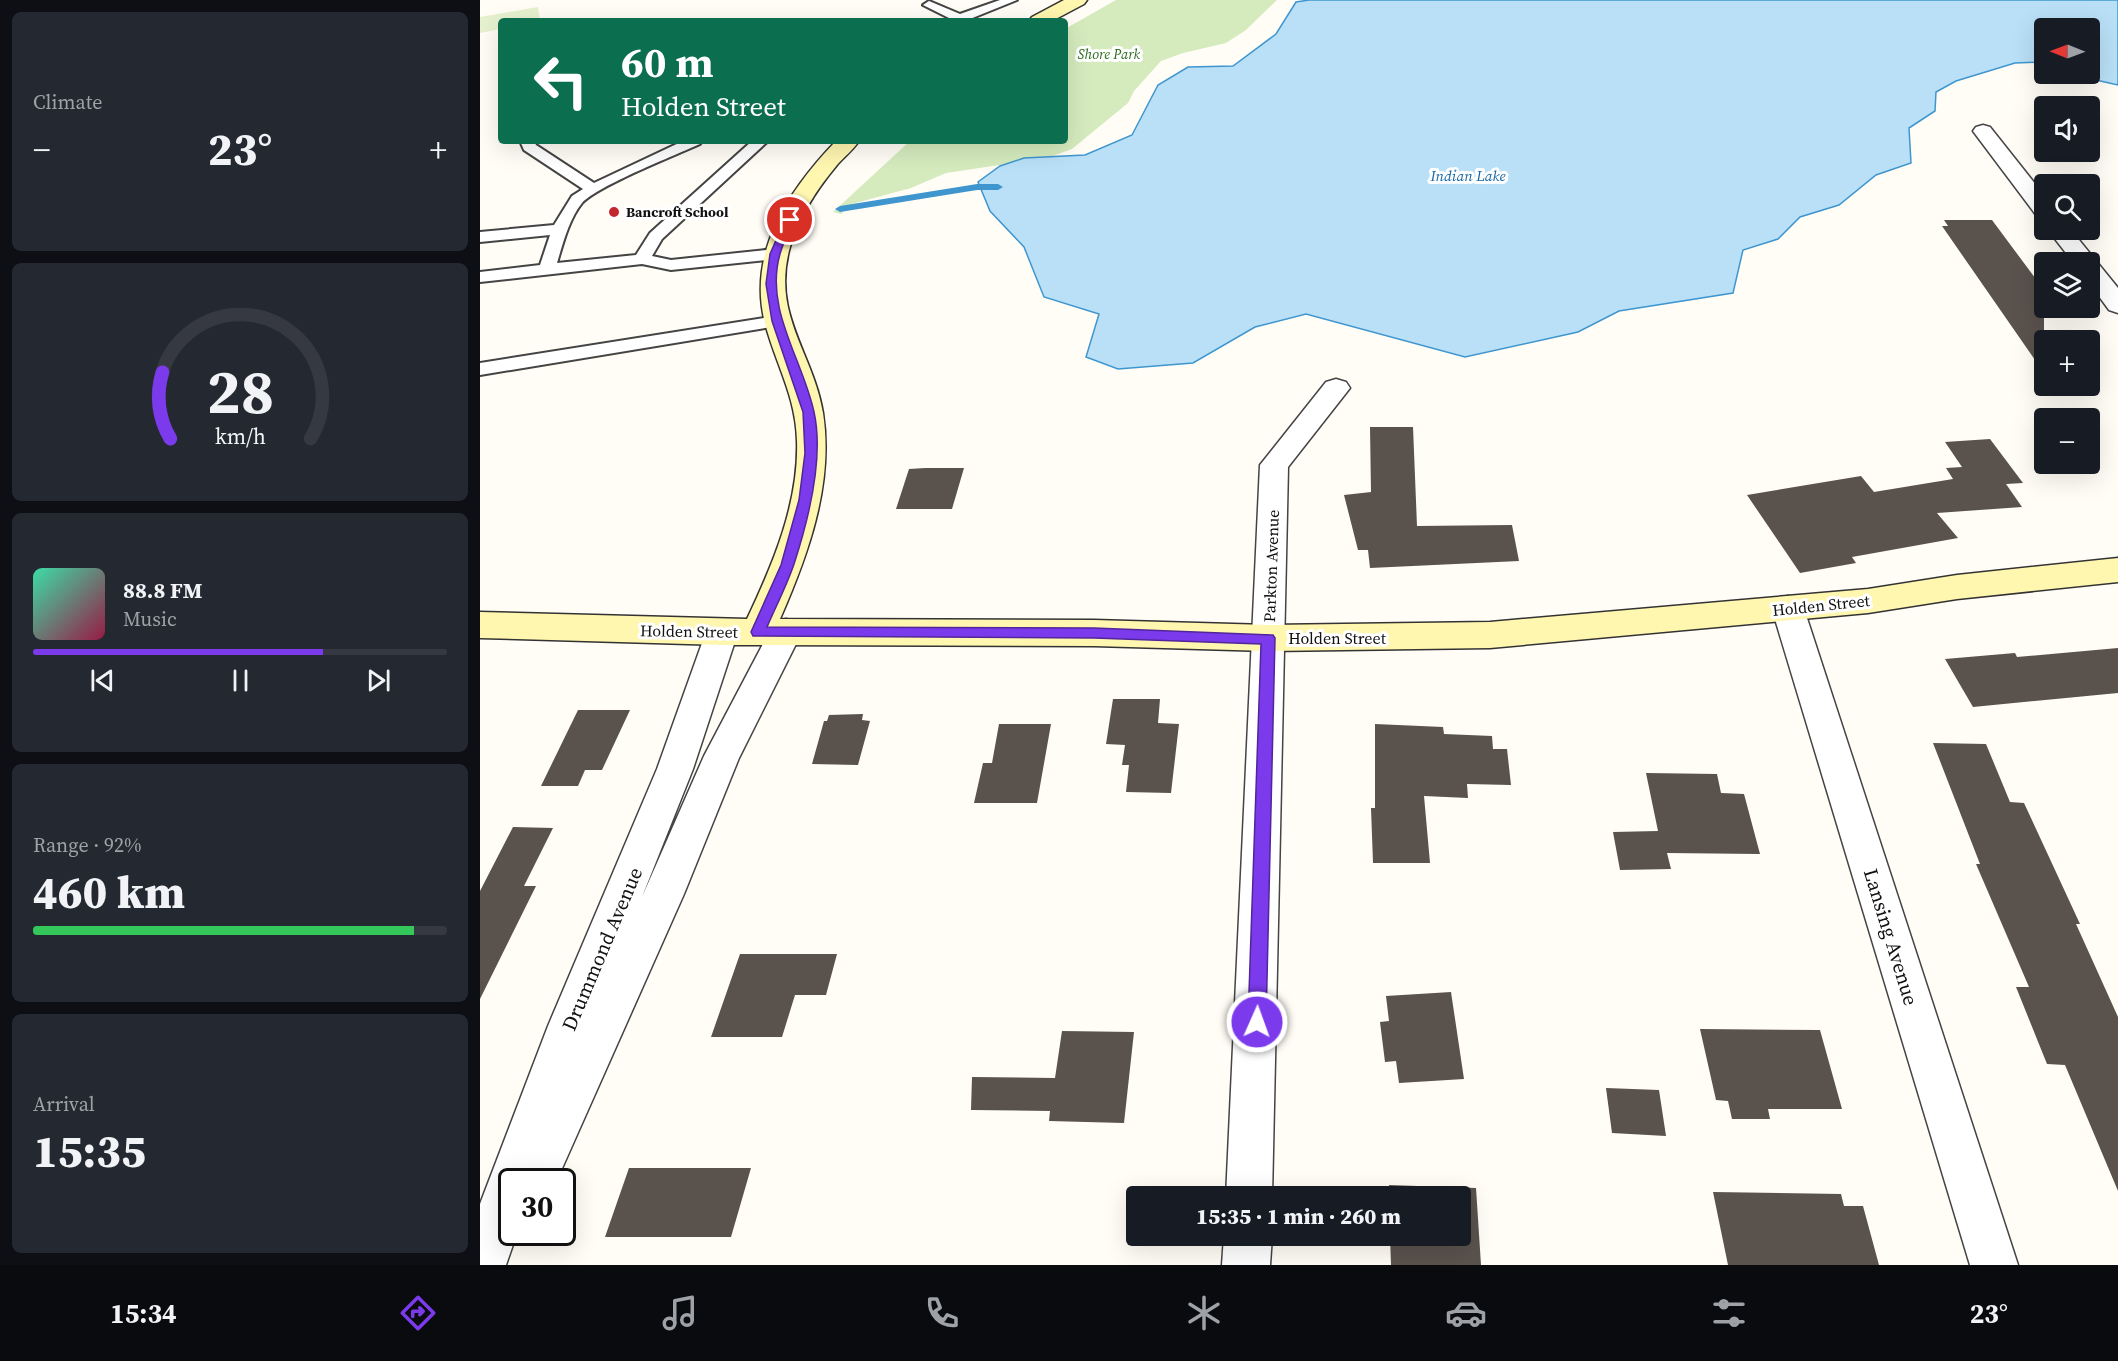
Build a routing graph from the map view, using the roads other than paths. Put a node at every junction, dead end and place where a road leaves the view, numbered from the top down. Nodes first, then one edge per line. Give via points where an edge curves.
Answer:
1 (970, 0) edge
2 (1011, 0) edge
3 (1078, 0) edge
4 (929, 5) dead end
5 (958, 18) edge
6 (1044, 18) edge
7 (1983, 131) dead end
8 (528, 144) edge
9 (689, 144) edge
10 (758, 144) edge
11 (846, 144) edge
12 (593, 189) junction
13 (2034, 197) edge
14 (560, 230) junction
15 (480, 237) edge
16 (2068, 240) edge
17 (2077, 252) edge
18 (775, 254) junction
19 (642, 259) junction
20 (546, 269) junction
21 (480, 277) edge
22 (2100, 281) edge
23 (2118, 304) edge
24 (777, 321) junction
25 (480, 369) edge
26 (1336, 388) dead end
27 (2118, 570) edge
28 (1788, 609) junction
29 (480, 625) edge
30 (755, 632) junction
31 (1268, 638) junction
32 (538, 1168) edge
33 (1250, 1186) edge
34 (499, 1246) edge
35 (1247, 1246) edge
36 (482, 1265) edge
37 (489, 1265) edge
38 (1246, 1265) edge
39 (1994, 1265) edge

1 - 5 lane
2 - 5 lane
3 - 6 main road
4 - 5 lane
7 - 13 street
8 - 12 lane
9 - 12 lane
10 - 19 lane via 656,236
11 - 18 main road via 808,190 781,235
12 - 14 lane via 578,199
14 - 15 lane
14 - 20 lane
16 - 17 street
18 - 19 lane via 671,265
18 - 24 main road via 771,284
19 - 20 lane
20 - 21 lane
22 - 23 street
24 - 25 lane
24 - 30 main road via 809,412 811,453 805,500 788,565
26 - 31 street, Parkton Avenue via 1274,465
27 - 28 main road, Holden Street
28 - 31 main road, Holden Street via 1490,634
28 - 39 street, Lansing Avenue
29 - 30 main road, Holden Street
30 - 31 main road, Holden Street
30 - 32 street, Drummond Avenue via 722,756 664,894
30 - 36 street, Drummond Avenue via 706,687 669,788 543,1093
31 - 33 street, Parkton Avenue
34 - 37 street
35 - 38 street

